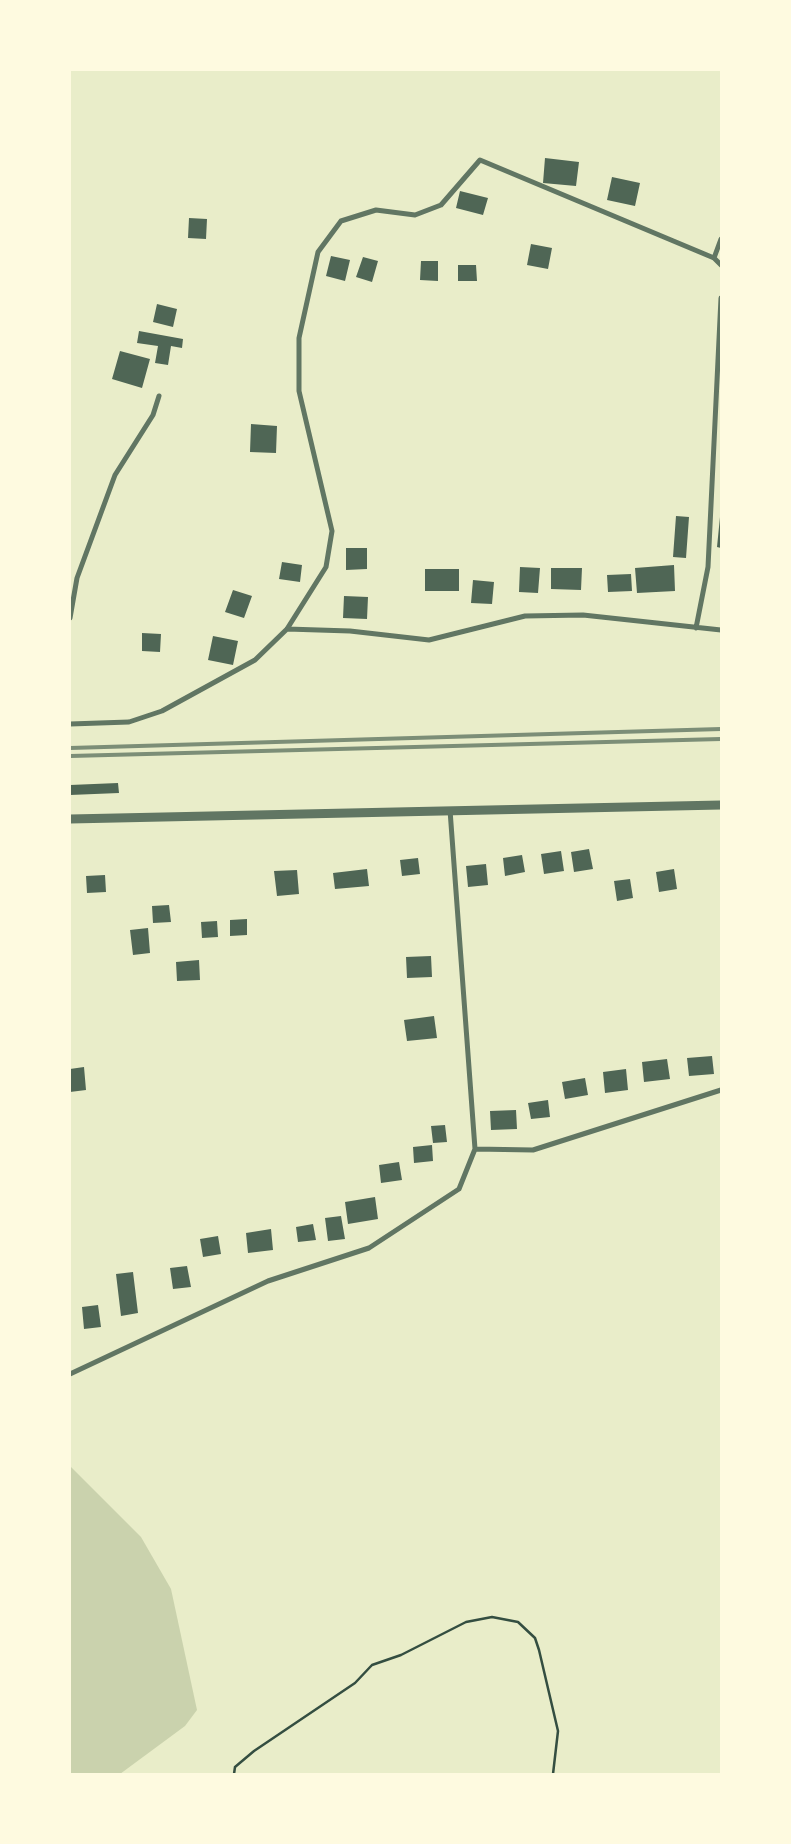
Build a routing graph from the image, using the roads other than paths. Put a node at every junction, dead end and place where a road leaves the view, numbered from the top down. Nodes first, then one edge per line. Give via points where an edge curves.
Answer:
1 (721, 239) edge
2 (714, 258) junction
3 (721, 265) edge
4 (721, 298) edge
5 (159, 396) dead end
6 (70, 618) edge
7 (696, 628) junction
8 (287, 629) junction
9 (721, 630) edge
10 (70, 724) edge
11 (721, 805) edge
12 (450, 810) junction
13 (70, 818) edge
14 (721, 1090) edge
15 (475, 1149) junction
16 (70, 1374) edge

1 - 2 street
2 - 3 street
2 - 8 street via 480,160 441,205 415,215 376,210 341,221 318,252 299,338 299,391 332,531 326,567
4 - 7 street via 708,567
5 - 6 street via 153,416 115,475 77,578
7 - 8 street via 583,615 525,616 429,640 350,631
7 - 9 street
8 - 10 street via 255,660 162,711 128,722
11 - 12 street
12 - 13 street
12 - 15 street
14 - 15 street via 532,1150
15 - 16 street via 459,1189 369,1248 268,1281

